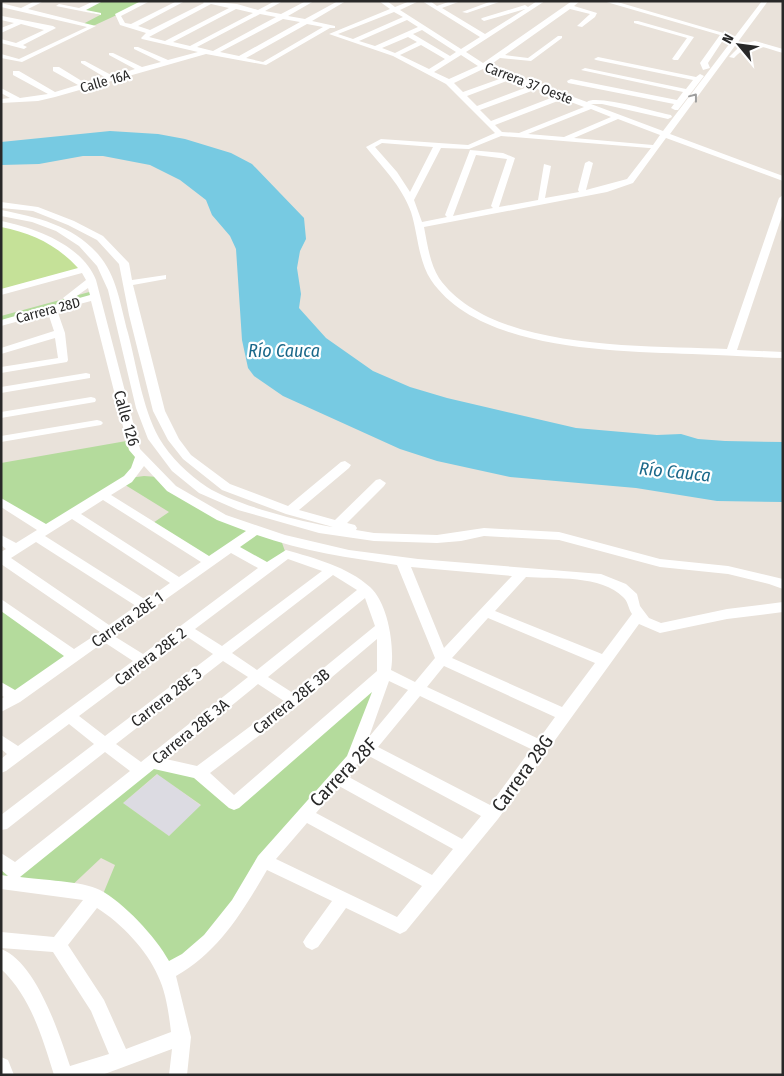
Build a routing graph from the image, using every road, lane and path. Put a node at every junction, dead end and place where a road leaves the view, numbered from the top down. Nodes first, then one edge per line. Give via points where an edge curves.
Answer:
1 (32, 1) edge
2 (41, 1) edge
3 (70, 1) edge
4 (100, 1) edge
5 (147, 1) edge
6 (182, 1) edge
7 (246, 1) edge
8 (280, 1) edge
9 (311, 1) edge
10 (343, 1) edge
11 (382, 1) edge
12 (416, 1) edge
13 (424, 1) edge
14 (458, 1) edge
15 (499, 1) edge
16 (577, 1) edge
17 (606, 1) edge
18 (758, 1) edge
19 (765, 1) edge
20 (209, 2) edge
21 (541, 2) edge
22 (1, 5) edge
23 (394, 5) edge
24 (59, 6) junction
25 (235, 7) junction
26 (569, 7) junction
27 (436, 8) junction
28 (18, 9) junction
29 (80, 10) junction
30 (260, 12) junction
31 (465, 12) dead end
32 (40, 14) junction
33 (99, 14) dead end
34 (282, 16) junction
35 (2, 17) edge
36 (407, 18) junction
37 (484, 19) dead end
38 (306, 21) junction
39 (21, 22) junction
40 (636, 22) dead end
41 (60, 25) dead end
42 (330, 26) junction
43 (580, 26) dead end
44 (694, 26) junction
45 (131, 27) junction
46 (423, 27) junction
47 (52, 29) junction
48 (345, 29) junction
49 (1, 31) edge
50 (152, 32) junction
51 (408, 34) junction
52 (678, 34) junction
53 (485, 37) junction
54 (560, 37) dead end
55 (355, 40) junction
56 (1, 41) edge
57 (422, 42) junction
58 (166, 43) junction
59 (17, 45) junction
60 (136, 48) dead end
61 (191, 48) junction
62 (377, 48) junction
63 (42, 50) junction
64 (463, 50) junction
65 (783, 51) edge
66 (211, 52) junction
67 (111, 54) dead end
68 (395, 55) junction
69 (1, 56) edge
70 (498, 56) junction
71 (239, 59) junction
72 (450, 59) junction
73 (676, 59) dead end
74 (83, 62) dead end
75 (169, 63) junction
76 (485, 65) junction
77 (706, 68) junction
78 (716, 68) junction
79 (56, 69) dead end
80 (142, 70) junction
81 (585, 70) junction
82 (429, 72) junction
83 (16, 73) dead end
84 (512, 76) junction
85 (114, 79) junction
86 (697, 79) junction
87 (572, 81) junction
88 (449, 82) junction
89 (537, 86) junction
90 (86, 87) junction
91 (1, 90) edge
92 (687, 91) junction
93 (561, 93) junction
94 (55, 95) junction
95 (462, 95) junction
96 (1, 101) edge
97 (20, 101) junction
98 (679, 103) junction
99 (589, 104) junction
100 (475, 108) junction
101 (617, 117) junction
102 (668, 117) junction
103 (490, 124) junction
104 (592, 127) junction
105 (601, 131) dead end
106 (500, 134) junction
107 (520, 134) junction
108 (610, 134) dead end
109 (664, 134) junction
110 (566, 138) junction
111 (636, 145) junction
112 (438, 146) junction
113 (649, 146) junction
114 (589, 163) dead end
115 (547, 166) dead end
116 (783, 179) edge
117 (582, 190) junction
118 (541, 198) junction
119 (783, 198) edge
120 (410, 200) junction
121 (1, 205) edge
122 (495, 206) junction
123 (1, 212) edge
124 (449, 215) junction
125 (781, 216) edge
126 (1, 224) edge
127 (418, 224) junction
128 (84, 269) junction
129 (163, 277) dead end
130 (91, 280) junction
131 (130, 283) junction
132 (1, 292) edge
133 (93, 294) junction
134 (68, 298) junction
135 (115, 304) junction
136 (52, 309) junction
137 (134, 315) junction
138 (1, 316) edge
139 (99, 316) junction
140 (1, 323) edge
141 (60, 332) junction
142 (1, 351) edge
143 (731, 352) junction
144 (783, 356) edge
145 (1, 370) edge
146 (86, 376) dead end
147 (1, 390) edge
148 (91, 400) dead end
149 (1, 415) edge
150 (97, 423) dead end
151 (1, 438) edge
152 (140, 458) junction
153 (345, 465) dead end
154 (158, 477) junction
155 (128, 479) junction
156 (380, 483) dead end
157 (102, 495) junction
158 (1, 502) edge
159 (290, 510) junction
160 (72, 514) junction
161 (339, 524) junction
162 (254, 531) junction
163 (41, 533) junction
164 (374, 537) junction
165 (1, 539) edge
166 (281, 540) junction
167 (230, 547) junction
168 (15, 549) junction
169 (286, 554) junction
170 (2, 558) edge
171 (402, 561) junction
172 (210, 562) junction
173 (267, 568) junction
174 (331, 570) junction
175 (523, 572) junction
176 (180, 582) junction
177 (783, 585) edge
178 (366, 590) junction
179 (1, 604) edge
180 (146, 606) junction
181 (783, 607) edge
182 (485, 612) junction
183 (638, 615) junction
184 (381, 628) junction
185 (186, 629) junction
186 (107, 634) junction
187 (223, 654) junction
188 (74, 656) junction
189 (442, 659) junction
190 (143, 661) junction
191 (604, 661) junction
192 (384, 673) junction
193 (257, 677) junction
194 (1, 687) edge
195 (418, 688) junction
196 (15, 698) junction
197 (294, 701) junction
198 (1, 708) edge
199 (564, 715) junction
200 (68, 716) junction
201 (1, 741) edge
202 (105, 744) junction
203 (541, 748) junction
204 (368, 749) junction
205 (18, 754) junction
206 (353, 759) junction
207 (1, 766) edge
208 (146, 767) junction
209 (200, 773) junction
210 (338, 778) junction
211 (304, 814) junction
212 (492, 814) junction
213 (1, 824) edge
214 (463, 847) junction
215 (1, 860) edge
216 (264, 860) junction
217 (10, 879) edge
218 (433, 884) junction
219 (96, 896) junction
220 (343, 900) junction
221 (1, 940) edge
222 (312, 942) dead end
223 (58, 945) junction
224 (1, 957) edge
225 (166, 972) junction
226 (182, 1037) junction
227 (121, 1060) junction
228 (1, 1066) edge
229 (5, 1075) edge
230 (63, 1075) edge
231 (70, 1075) edge
232 (178, 1075) edge

1 - 28 street
2 - 28 street
3 - 24 street
4 - 29 street
5 - 45 street via 117,15 122,24
6 - 45 street
7 - 25 street
8 - 30 street
9 - 34 street, Calle 16A
10 - 38 street
11 - 23 street, Carrera 37 Oeste
12 - 23 street
13 - 27 street
14 - 27 street
15 - 31 street
16 - 26 street
17 - 44 street
18 - 77 street
19 - 78 street
20 - 25 street
20 - 50 street
21 - 37 street
21 - 53 street
22 - 28 street
23 - 36 street, Carrera 37 Oeste
23 - 48 street
23 - 64 street, Carrera 37 Oeste
24 - 29 street
24 - 32 street
25 - 30 street
25 - 58 street
26 - 43 street via 594,13
26 - 70 street
27 - 53 street
28 - 32 street
28 - 35 street
29 - 33 street
30 - 34 street
30 - 61 street
32 - 63 street via 93,26
34 - 38 street
34 - 66 street, Calle 16A
35 - 39 street
36 - 46 street, Carrera 37 Oeste
36 - 55 street
38 - 42 street
38 - 71 street
39 - 47 street
39 - 49 street
40 - 52 street
41 - 47 street
42 - 48 street
42 - 71 street via 264,64
44 - 52 street
44 - 77 street via 724,34 706,58
45 - 50 street
46 - 51 street
46 - 64 street, Carrera 37 Oeste
47 - 59 street
48 - 55 street via 332,34
50 - 58 street via 144,38
51 - 57 street
51 - 62 street
52 - 73 street via 691,37
53 - 64 street
54 - 70 street via 529,60
55 - 62 street
56 - 59 street
57 - 68 street
57 - 72 street
58 - 61 street
59 - 63 street
60 - 75 street
61 - 66 street
62 - 68 street
63 - 69 street via 20,60
64 - 72 street
64 - 76 street, Carrera 37 Oeste
65 - 78 street via 748,43
66 - 71 street
66 - 75 street, Calle 16A
67 - 80 street
68 - 82 street
70 - 76 street
72 - 82 street
74 - 85 street
75 - 80 street, Calle 16A
76 - 84 street, Carrera 37 Oeste
76 - 88 street
76 - 93 street, Carrera 37 Oeste
77 - 86 street
109 -> 78 street
79 - 90 street
80 - 85 street, Calle 16A
81 - 86 street via 600,57
81 - 87 street
81 - 92 street
82 - 88 street
83 - 94 street
84 - 89 street, Carrera 37 Oeste
84 - 95 street
85 - 90 street, Calle 16A
86 - 92 street
87 - 93 street
87 - 98 street
88 - 95 street
89 - 93 street, Carrera 37 Oeste
89 - 100 street
90 - 94 street, Calle 16A
91 - 97 street
92 - 98 street
93 - 99 street, Carrera 37 Oeste
93 - 103 street
94 - 97 street, Calle 16A
95 - 100 street
96 - 97 street, Calle 16A
98 - 102 street
99 - 101 street, Carrera 37 Oeste
99 - 102 street via 602,102
99 - 107 street
99 - 109 street, Carrera 37 Oeste
100 - 103 street
101 - 104 street
101 - 109 street, Carrera 37 Oeste
102 - 109 street
103 - 106 street
104 - 105 street
104 - 110 street
106 - 107 street
106 - 112 street via 469,147
107 - 110 street
108 - 111 street
109 - 113 street
109 - 116 street
109 - 127 street via 636,174 622,185
110 - 111 street
111 - 113 street
112 - 120 street
112 - 120 street via 391,152
113 - 117 street via 617,182
114 - 117 street
115 - 118 street
117 - 118 street
118 - 122 street
119 - 125 street
120 - 127 street
121 - 131 street via 36,209 100,238 124,263
122 - 124 street
122 - 124 street via 511,158 473,152
123 - 135 street via 46,224 73,236 104,266
124 - 127 street
125 - 143 street
126 - 128 street, Calle 126 via 47,238 64,247
127 - 143 street via 436,279 454,299 485,319 510,329 588,345
128 - 130 street, Calle 126
128 - 132 street
129 - 131 street
130 - 133 street, Calle 126
130 - 134 street
131 - 137 street
133 - 134 street, Carrera 28D
133 - 135 street
133 - 136 street, Carrera 28D
133 - 139 street, Calle 126
134 - 138 street, Carrera 28D
135 - 137 street
135 - 164 street via 142,408 154,439 176,468 203,490 242,507 318,529
136 - 139 street via 71,306
136 - 140 street, Carrera 28D
136 - 141 street
137 - 159 street via 159,411 187,457 226,487
139 - 152 street, Calle 126 via 132,440
141 - 142 street
141 - 145 street via 63,360
143 - 144 street
146 - 147 street
148 - 149 street
150 - 151 street
152 - 154 street, Calle 126
152 - 155 street via 137,469
153 - 159 street
154 - 155 street
154 - 162 street, Calle 126 via 212,514
155 - 157 street
156 - 161 street
157 - 160 street
157 - 172 street
158 - 163 street
159 - 161 street
160 - 163 street
160 - 176 street
161 - 164 street
162 - 166 street, Calle 126
162 - 167 street, Carrera 28E 1
163 - 168 street
163 - 180 street
164 - 177 street via 438,539 484,532 559,536 660,563 728,570
165 - 168 street
166 - 169 street
166 - 171 street, Calle 126
167 - 172 street, Carrera 28E 1
167 - 173 street
168 - 170 street
169 - 173 street, Carrera 28E 2
169 - 174 street
170 - 186 street
171 - 175 street, Calle 126
171 - 189 street
172 - 176 street, Carrera 28E 1
173 - 185 street, Carrera 28E 2
174 - 178 street
174 - 187 street, Carrera 28E 3
175 - 182 street, Carrera 28F
175 - 183 street, Calle 126 via 601,578 621,587 632,597
176 - 180 street, Carrera 28E 1
178 - 184 street
178 - 193 street, Carrera 28E 3A
179 - 188 street
180 - 186 street, Carrera 28E 1
181 - 183 street via 727,614 660,628
182 - 189 street, Carrera 28F
182 - 191 street
183 - 191 street, Carrera 28G
184 - 192 street via 386,648
184 - 197 street, Carrera 28E 3B
185 - 187 street
185 - 190 street, Carrera 28E 2
186 - 188 street, Carrera 28E 1
186 - 190 street
187 - 193 street
187 - 202 street, Carrera 28E 3
188 - 196 street, Carrera 28E 1
189 - 195 street, Carrera 28F
189 - 199 street
190 - 200 street, Carrera 28E 2
191 - 199 street, Carrera 28G
192 - 195 street
192 - 206 street
192 - 209 street via 234,804
193 - 197 street
193 - 208 street, Carrera 28E 3A
194 - 196 street
195 - 203 street
195 - 204 street, Carrera 28F
196 - 198 street, Carrera 28E 1
197 - 209 street, Carrera 28E 3B
199 - 203 street, Carrera 28G
200 - 202 street
200 - 205 street, Carrera 28E 2
201 - 205 street
202 - 208 street
202 - 213 street, Carrera 28E 3
203 - 212 street, Carrera 28G
204 - 206 street, Carrera 28F
204 - 212 street
205 - 207 street, Carrera 28E 2
206 - 210 street, Carrera 28F
208 - 209 street
208 - 217 street, Carrera 28E 3A
210 - 211 street, Carrera 28F
210 - 214 street
211 - 216 street, Carrera 28F
211 - 218 street
212 - 214 street, Carrera 28G
214 - 218 street, Carrera 28G
215 - 217 street
216 - 220 street
216 - 225 street, Carrera 28F via 238,905 210,940 188,960
217 - 219 street
218 - 220 street, Carrera 28G via 400,926
219 - 223 street
219 - 225 street via 136,931
220 - 222 street
221 - 223 street
223 - 227 street via 98,1006
224 - 230 street via 17,971 46,1020
225 - 226 street
226 - 227 street
226 - 232 street via 183,1054
227 - 231 street
228 - 229 street

